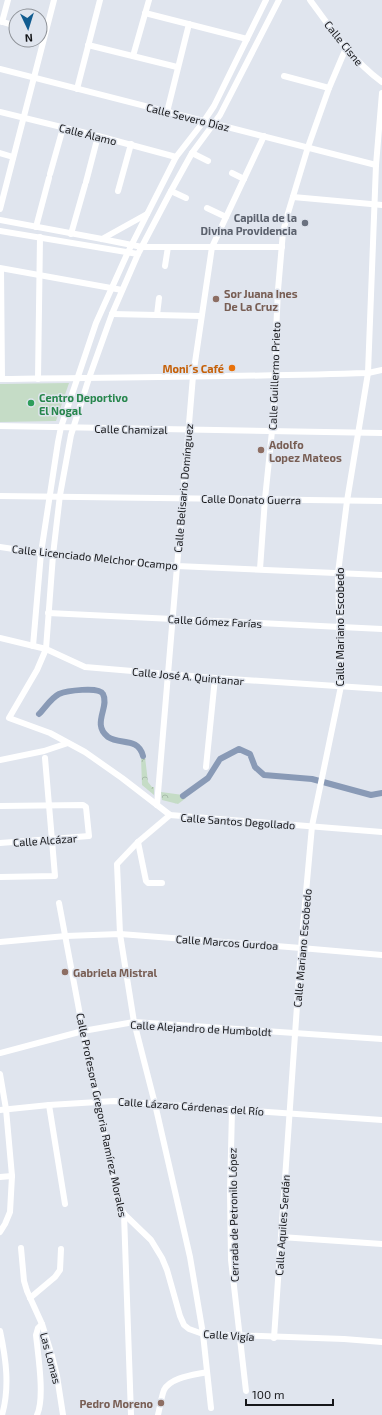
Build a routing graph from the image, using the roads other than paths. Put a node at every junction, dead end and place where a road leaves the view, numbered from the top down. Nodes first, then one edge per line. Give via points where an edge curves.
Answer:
1 (8, 0) edge
2 (54, 0) edge
3 (92, 0) edge
4 (149, 0) edge
5 (266, 0) edge
6 (279, 0) edge
7 (310, 0) edge
8 (100, 1) edge
9 (145, 13) junction
10 (48, 18) edge
11 (1, 21) edge
12 (189, 24) junction
13 (247, 39) junction
14 (88, 44) junction
15 (40, 48) edge
16 (346, 48) junction
17 (133, 56) junction
18 (177, 67) junction
19 (0, 69) edge
20 (284, 76) dead end
21 (34, 78) junction
22 (382, 82) edge
23 (329, 88) junction
24 (77, 89) junction
25 (382, 92) edge
26 (0, 112) edge
27 (167, 112) junction
28 (23, 118) junction
29 (204, 121) junction
30 (215, 123) junction
31 (63, 128) junction
32 (98, 136) junction
33 (264, 136) junction
34 (189, 139) junction
35 (131, 144) junction
36 (198, 144) junction
37 (308, 147) junction
38 (0, 153) edge
39 (192, 153) junction
40 (13, 157) junction
41 (176, 157) junction
42 (208, 161) dead end
43 (376, 165) junction
44 (232, 173) dead end
45 (244, 179) junction
46 (118, 191) dead end
47 (171, 191) junction
48 (2, 196) edge
49 (293, 197) junction
50 (186, 198) dead end
51 (374, 204) junction
52 (382, 205) edge
53 (207, 208) dead end
54 (0, 209) edge
55 (147, 214) junction
56 (226, 217) junction
57 (0, 220) edge
58 (36, 227) junction
59 (0, 231) edge
60 (71, 234) junction
61 (40, 237) junction
62 (102, 239) junction
63 (131, 245) junction
64 (142, 247) junction
65 (168, 247) junction
66 (212, 247) junction
67 (282, 247) junction
68 (128, 252) junction
69 (138, 254) junction
70 (164, 266) dead end
71 (1, 269) edge
72 (39, 274) junction
73 (111, 288) junction
74 (122, 290) junction
75 (159, 298) dead end
76 (112, 314) junction
77 (156, 315) junction
78 (202, 316) junction
79 (382, 370) edge
80 (368, 373) junction
81 (192, 376) junction
82 (276, 376) junction
83 (38, 378) junction
84 (78, 378) junction
85 (89, 378) junction
86 (1, 379) edge
87 (0, 426) edge
88 (61, 427) junction
89 (73, 427) junction
90 (188, 430) junction
91 (272, 432) junction
92 (358, 432) junction
93 (382, 433) edge
94 (50, 495) junction
95 (0, 496) edge
96 (60, 496) junction
97 (182, 498) junction
98 (265, 498) junction
99 (347, 501) junction
100 (382, 501) edge
101 (0, 547) edge
102 (41, 553) junction
103 (53, 555) junction
104 (177, 566) junction
105 (260, 569) junction
106 (338, 573) junction
107 (382, 575) edge
108 (48, 612) junction
109 (172, 619) junction
110 (339, 627) junction
111 (382, 629) edge
112 (0, 638) edge
113 (33, 646) junction
114 (46, 649) junction
115 (168, 675) junction
116 (215, 678) junction
117 (341, 686) junction
118 (382, 689) edge
119 (68, 743) junction
120 (45, 758) dead end
121 (0, 760) edge
122 (206, 767) dead end
123 (49, 805) junction
124 (157, 805) junction
125 (0, 806) edge
126 (170, 815) junction
127 (312, 826) junction
128 (382, 832) edge
129 (52, 839) junction
130 (0, 842) edge
131 (138, 842) junction
132 (0, 877) edge
133 (162, 884) dead end
134 (59, 903) dead end
135 (120, 934) junction
136 (66, 936) junction
137 (0, 942) edge
138 (300, 948) junction
139 (382, 955) edge
140 (134, 1022) junction
141 (83, 1031) junction
142 (295, 1034) junction
143 (382, 1039) edge
144 (0, 1053) edge
145 (0, 1074) edge
146 (98, 1102) junction
147 (155, 1104) junction
148 (49, 1105) junction
149 (3, 1109) edge
150 (232, 1110) junction
151 (290, 1113) junction
152 (382, 1120) edge
153 (12, 1176) junction
154 (0, 1177) edge
155 (65, 1204) dead end
156 (124, 1214) junction
157 (0, 1232) edge
158 (281, 1237) junction
159 (382, 1244) edge
160 (21, 1248) dead end
161 (61, 1249) dead end
162 (30, 1298) junction
163 (42, 1324) junction
164 (0, 1331) edge
165 (203, 1334) junction
166 (239, 1336) junction
167 (274, 1338) junction
168 (382, 1342) edge
169 (207, 1372) junction
170 (246, 1392) dead end
171 (211, 1408) dead end
172 (2, 1415) edge
173 (37, 1415) edge
174 (63, 1415) edge
175 (131, 1415) edge
176 (158, 1415) edge

1 - 11 street
2 - 10 street
3 - 8 street
4 - 9 street
5 - 13 street
6 - 30 street
7 - 16 street, Calle Cisne
8 - 14 street
9 - 12 street
9 - 17 street
12 - 13 street
12 - 18 street
13 - 29 street
14 - 17 street
14 - 24 street
15 - 21 street
16 - 22 street, Calle Cisne via 367,71
16 - 23 street, Calle Guillermo Prieto
17 - 18 street
18 - 27 street
19 - 21 street, Calle Severo Díaz
20 - 23 street
21 - 24 street, Calle Severo Díaz
21 - 28 street
23 - 37 street, Calle Guillermo Prieto
24 - 27 street, Calle Severo Díaz
25 - 43 street, Calle Mariano Escobedo
26 - 28 street, Calle Álamo
27 - 29 street, Calle Severo Díaz
28 - 31 street, Calle Álamo
28 - 40 street
29 - 30 street, Calle Severo Díaz
29 - 34 street
30 - 33 street, Calle Severo Díaz
30 - 36 street
31 - 32 street, Calle Álamo
31 - 58 street
32 - 35 street, Calle Álamo
32 - 60 street
33 - 37 street, Calle Severo Díaz
33 - 45 street, Calle Belisario Domínguez
34 - 36 street
34 - 41 street
35 - 41 street, Calle Álamo
35 - 46 street
36 - 39 street
37 - 43 street, Calle Severo Díaz
37 - 49 street, Calle Guillermo Prieto
38 - 40 street
39 - 42 street
39 - 47 street
40 - 48 street
41 - 55 street
43 - 51 street, Calle Mariano Escobedo
44 - 45 street
45 - 56 street, Calle Belisario Domínguez
47 - 50 street
47 - 64 street
48 - 54 street
49 - 51 street
49 - 67 street, Calle Guillermo Prieto via 283,232
51 - 52 street
51 - 80 street, Calle Mariano Escobedo
53 - 56 street
55 - 62 street
55 - 63 street
56 - 66 street, Calle Belisario Domínguez
57 - 58 street
58 - 60 street
59 - 61 street
60 - 62 street
61 - 68 street
61 - 72 street
62 - 63 street
63 - 64 street
63 - 68 street
64 - 65 street
64 - 69 street
65 - 66 street
65 - 70 street
66 - 67 street
66 - 78 street, Calle Belisario Domínguez
67 - 82 street, Calle Guillermo Prieto
68 - 69 street
68 - 73 street
69 - 74 street
71 - 72 street
71 - 86 street
72 - 73 street
72 - 83 street
73 - 74 street
73 - 84 street via 96,323
74 - 76 street
75 - 77 street
76 - 77 street
76 - 85 street
77 - 78 street
78 - 81 street, Calle Belisario Domínguez
79 - 80 street
80 - 82 street
80 - 92 street, Calle Mariano Escobedo
81 - 82 street
81 - 85 street
81 - 90 street, Calle Belisario Domínguez
82 - 91 street, Calle Guillermo Prieto
83 - 84 street
83 - 86 street
84 - 85 street
84 - 88 street
85 - 89 street
87 - 88 street, Calle Chamizal
88 - 89 street, Calle Chamizal
88 - 94 street
89 - 90 street, Calle Chamizal
89 - 96 street
90 - 91 street, Calle Chamizal
90 - 97 street, Calle Belisario Domínguez
91 - 92 street, Calle Chamizal
91 - 98 street, Calle Guillermo Prieto
92 - 93 street, Calle Chamizal
92 - 99 street, Calle Mariano Escobedo
94 - 95 street, Calle Donato Guerra
94 - 96 street, Calle Donato Guerra
94 - 102 street
96 - 97 street, Calle Donato Guerra
96 - 103 street
97 - 98 street, Calle Donato Guerra
97 - 104 street, Calle Belisario Domínguez
98 - 99 street, Calle Donato Guerra
98 - 105 street, Calle Guillermo Prieto
99 - 100 street, Calle Donato Guerra
99 - 106 street, Calle Mariano Escobedo
101 - 102 street, Calle Licenciado Melchor Ocampo
102 - 103 street, Calle Licenciado Melchor Ocampo
102 - 113 street
103 - 104 street, Calle Licenciado Melchor Ocampo
103 - 108 street
104 - 105 street, Calle Licenciado Melchor Ocampo
104 - 109 street, Calle Belisario Domínguez
105 - 106 street, Calle Licenciado Melchor Ocampo
106 - 107 street, Calle Licenciado Melchor Ocampo
106 - 110 street, Calle Mariano Escobedo
108 - 109 street, Calle Gómez Farías
108 - 114 street
109 - 110 street, Calle Gómez Farías
109 - 115 street, Calle Belisario Domínguez
110 - 111 street, Calle Gómez Farías
110 - 117 street, Calle Mariano Escobedo
112 - 113 street, Calle José A. Quintanar
113 - 114 street, Calle José A. Quintanar
114 - 115 street, Calle José A. Quintanar via 85,667
114 - 119 street, Calle Santos Degollado via 9,718 50,733
115 - 116 street, Calle José A. Quintanar
115 - 124 street, Calle Belisario Domínguez
116 - 117 street, Calle José A. Quintanar
116 - 122 street
117 - 118 street, Calle José A. Quintanar
117 - 127 street, Calle Mariano Escobedo
119 - 121 street
119 - 124 street, Calle Santos Degollado via 85,752
120 - 123 street
123 - 125 street
123 - 129 street
123 - 129 street, Calle Alcázar via 80,804 86,807 89,836
124 - 126 street, Calle Santos Degollado
126 - 127 street, Calle Santos Degollado
126 - 131 street
127 - 128 street, Calle Santos Degollado
127 - 138 street, Calle Mariano Escobedo
129 - 130 street, Calle Alcázar
129 - 132 street via 54,876
131 - 133 street via 146,881
131 - 135 street via 117,864
134 - 136 street, Calle Profesora Gregoria Ramírez Morales
135 - 136 street, Calle Marcos Gurdoa
135 - 138 street, Calle Marcos Gurdoa
135 - 140 street
136 - 137 street, Calle Marcos Gurdoa
136 - 141 street, Calle Profesora Gregoria Ramírez Morales
138 - 139 street, Calle Marcos Gurdoa
138 - 142 street, Calle Mariano Escobedo
140 - 141 street, Calle Alejandro de Humboldt
140 - 142 street, Calle Alejandro de Humboldt
140 - 147 street
141 - 144 street, Calle Alejandro de Humboldt
141 - 146 street, Calle Profesora Gregoria Ramírez Morales
142 - 143 street, Calle Alejandro de Humboldt
142 - 151 street, Calle Mariano Escobedo
145 - 149 street
146 - 147 street, Calle Lázaro Cárdenas del Río
146 - 148 street, Calle Lázaro Cárdenas del Río
146 - 156 street, Calle Profesora Gregoria Ramírez Morales via 118,1203
147 - 150 street, Calle Lázaro Cárdenas del Río
147 - 165 street via 190,1258
148 - 149 street, Calle Lázaro Cárdenas del Río
148 - 155 street
149 - 153 street
150 - 151 street, Calle Lázaro Cárdenas del Río
150 - 166 street, Cerrada de Petronilo López via 231,1260
151 - 152 street, Calle Lázaro Cárdenas del Río
151 - 158 street, Calle Aquiles Serdán
153 - 154 street
153 - 157 street via 10,1212
156 - 165 street, Calle Vigía via 151,1240 162,1258 184,1325
156 - 175 street, Calle Profesora Gregoria Ramírez Morales
158 - 159 street
158 - 167 street, Calle Aquiles Serdán
160 - 162 street via 24,1281
161 - 162 street via 60,1270
162 - 163 street, Las Lomas
163 - 173 street via 36,1335 41,1397
163 - 174 street, Las Lomas via 57,1376
164 - 172 street via 7,1389
165 - 166 street, Calle Vigía
165 - 169 street
166 - 167 street, Calle Vigía
166 - 170 street, Cerrada de Petronilo López
167 - 168 street, Calle Vigía
169 - 171 street
169 - 176 street via 175,1380 169,1384 164,1390

